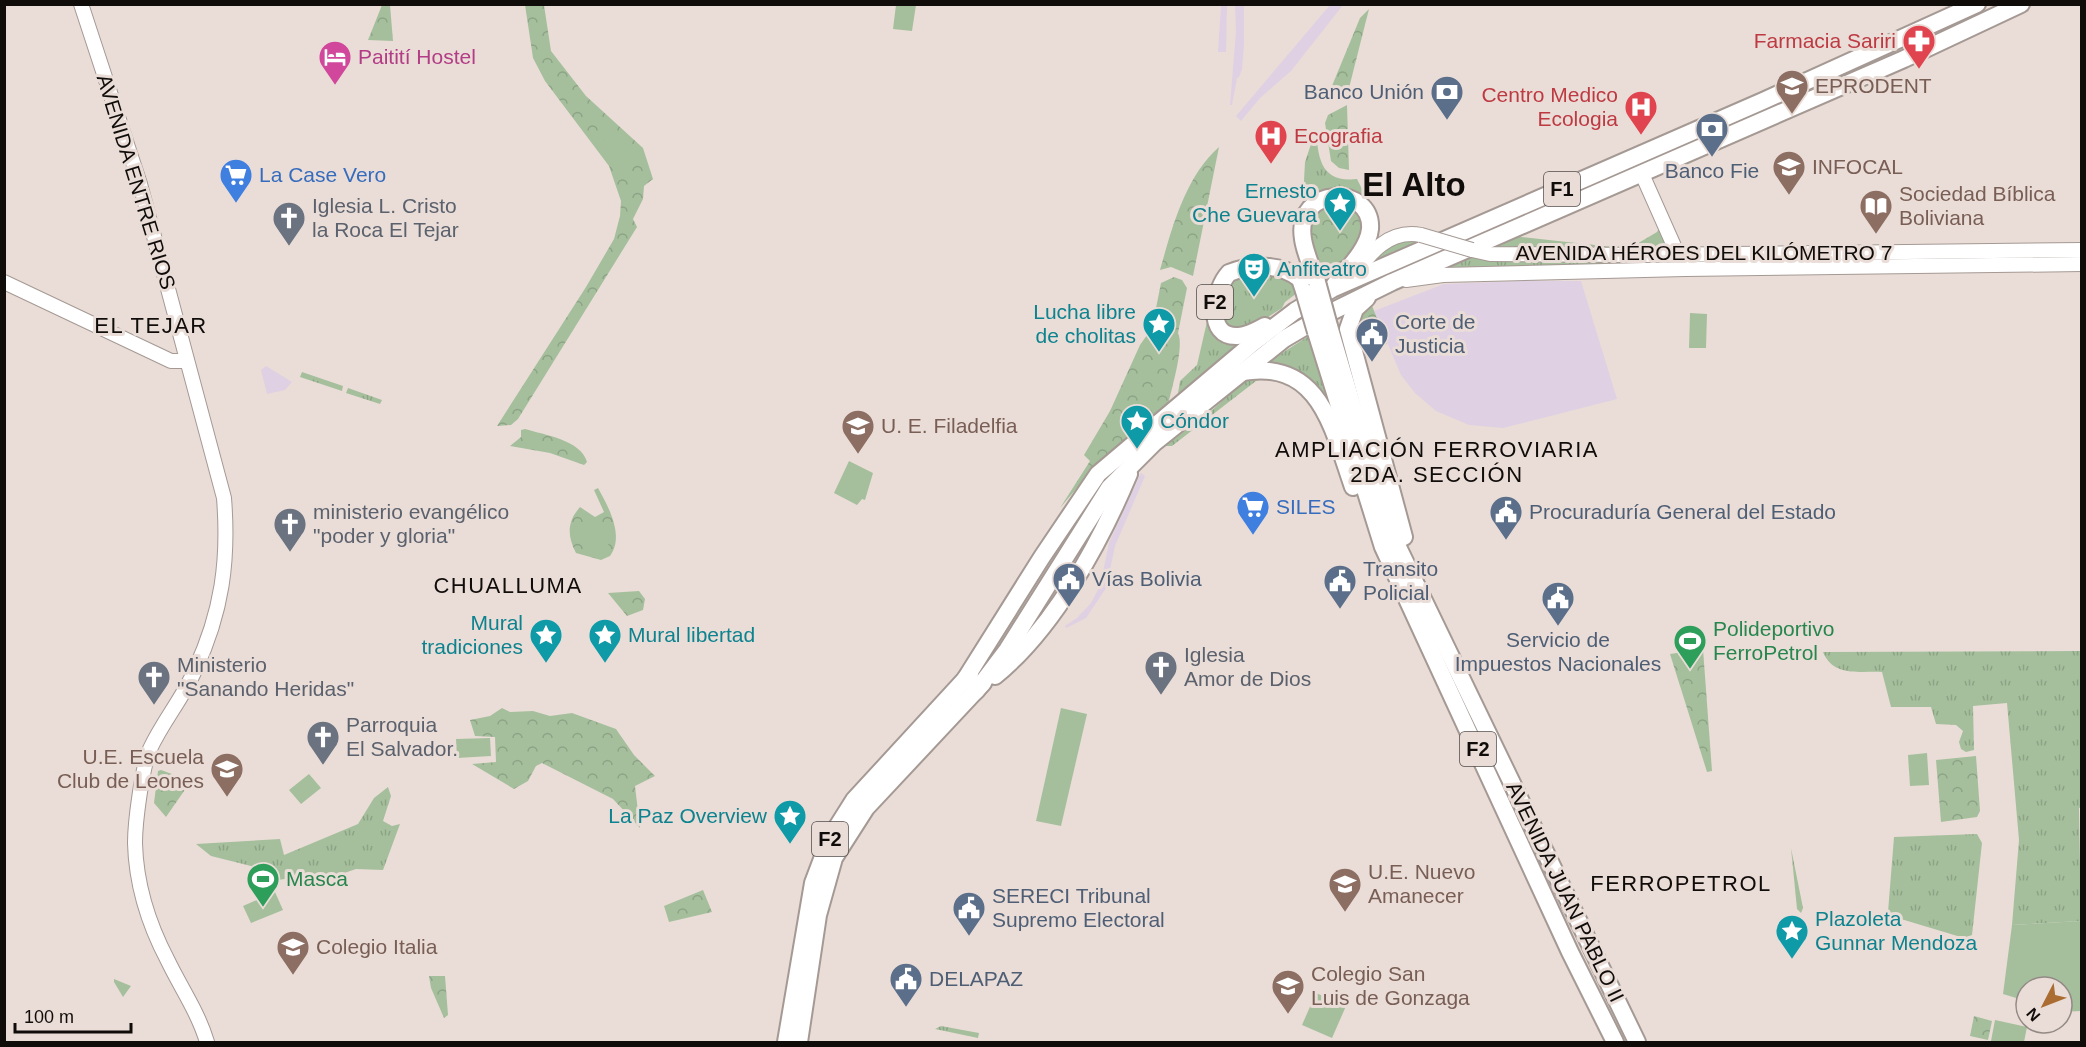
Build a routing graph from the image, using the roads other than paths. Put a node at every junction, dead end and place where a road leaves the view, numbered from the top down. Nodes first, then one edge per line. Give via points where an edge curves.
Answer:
1 (81, 4) edge
2 (1977, 4) edge
3 (2021, 4) edge
4 (1642, 174) junction
5 (2082, 250) edge
6 (1678, 255) junction
7 (2082, 264) edge
8 (4, 282) edge
9 (1348, 282) junction
10 (1313, 285) junction
11 (1383, 286) junction
12 (1295, 310) junction
13 (1323, 329) junction
14 (187, 361) junction
15 (1241, 372) junction
16 (1126, 459) junction
17 (1383, 547) junction
18 (1431, 611) junction
19 (970, 686) junction
20 (207, 1042) edge
21 (786, 1042) edge
22 (799, 1042) edge
23 (1615, 1042) edge
24 (1637, 1042) edge

1 - 14 main road, AVENIDA ENTRE RIOS via 140,184
2 - 9 highway, F1
3 - 4 highway, F1
4 - 6 main road
4 - 11 highway, F1
5 - 6 main road, AVENIDA HÉROES DEL KILÓMETRO 7
6 - 9 main road, AVENIDA HÉROES DEL KILÓMETRO 7, bridge via 1500,254 1408,233 1383,242
7 - 11 main road, AVENIDA HÉROES DEL KILÓMETRO 7 via 1443,275
8 - 14 main road via 171,361
9 - 10 highway, F1
10 - 10 highway, AVENIDA JUAN PABLO II / F2 via 1302,237 1308,212 1329,196 1350,198 1368,218 1370,229 1365,244
10 - 12 highway, F2
10 - 12 highway, F2 via 1283,269 1265,266 1229,273 1215,295 1216,320 1228,334 1237,336
10 - 13 highway, AVENIDA JUAN PABLO II / F2, bridge
11 - 15 highway, F1 via 1303,327
11 - 18 highway, F2 via 1355,309 1348,329 1400,524
12 - 16 highway, F2
13 - 17 highway, AVENIDA JUAN PABLO II / F2
13 - 18 highway, AVENIDA JUAN PABLO II / F2 via 1385,515
14 - 20 main road, AVENIDA ENTRE RIOS via 224,498 226,562 221,598 196,669 147,757 135,842 141,891 152,925 198,1015
15 - 16 highway, F2 via 1154,443
15 - 17 highway, F2 via 1281,371 1309,388 1335,435 1358,499
16 - 19 highway, F2 via 1096,484
16 - 19 highway, F2 via 1077,564 1035,627 1013,656
17 - 23 highway, AVENIDA JUAN PABLO II / F2
18 - 24 highway, AVENIDA JUAN PABLO II / F2
19 - 21 highway, F2 via 854,800 830,838 813,883
19 - 22 highway, F2 via 866,808 834,858 818,915

